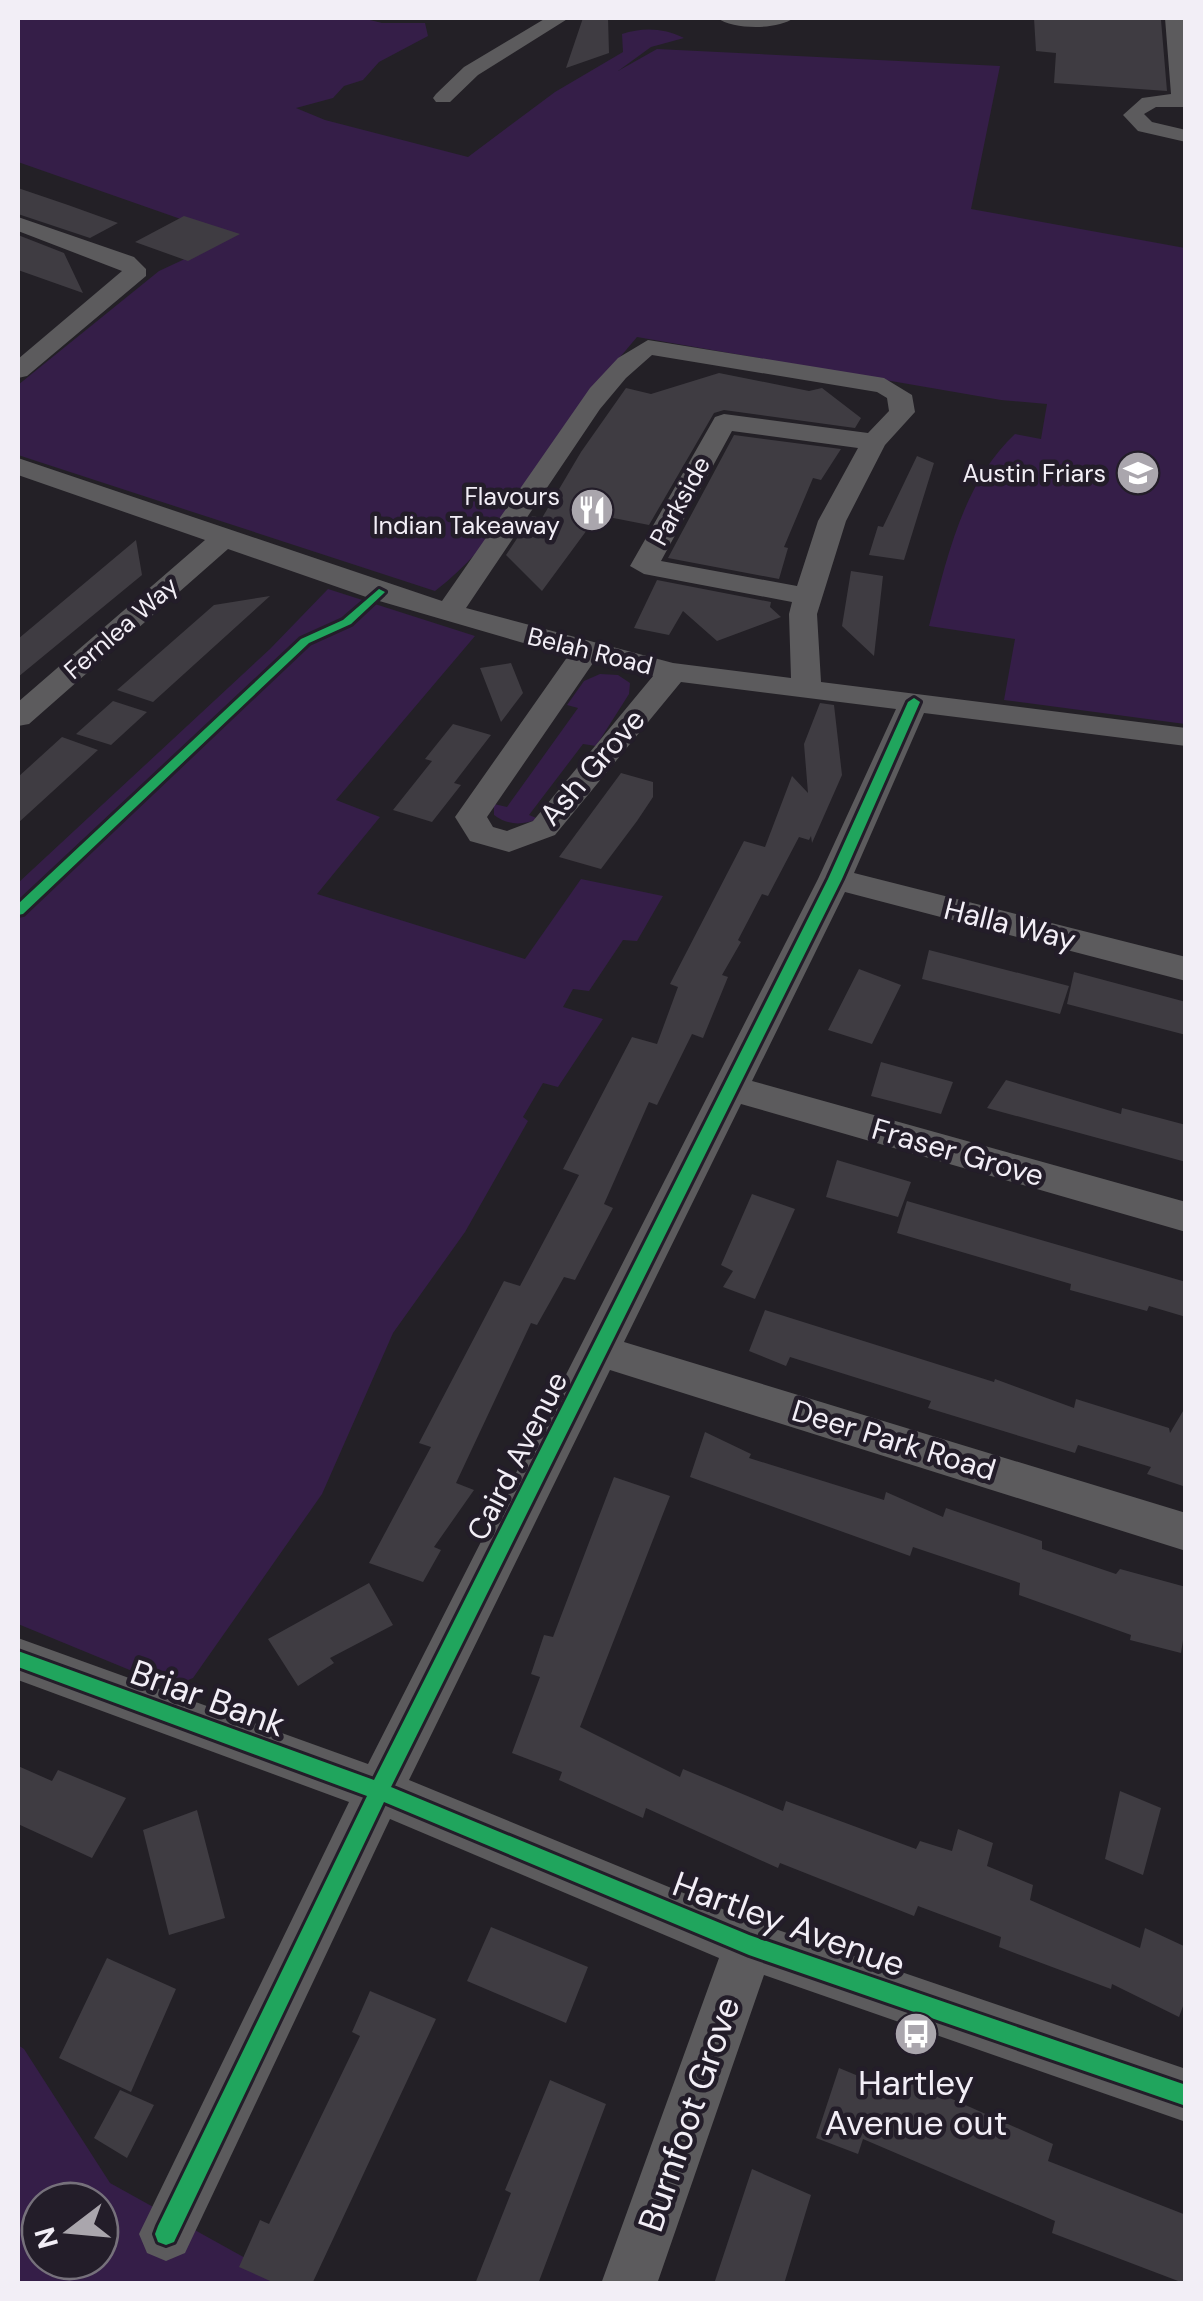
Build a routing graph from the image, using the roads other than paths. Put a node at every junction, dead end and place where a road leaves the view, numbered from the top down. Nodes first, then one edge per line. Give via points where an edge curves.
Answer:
1 (559, 18) edge
2 (727, 18) edge
3 (784, 18) edge
4 (1175, 18) edge
5 (444, 98) dead end
6 (1184, 101) edge
7 (1186, 136) edge
8 (18, 224) edge
9 (18, 371) edge
10 (874, 442) junction
11 (18, 466) edge
12 (224, 538) junction
13 (809, 597) junction
14 (448, 612) junction
15 (586, 652) junction
16 (674, 672) junction
17 (806, 688) junction
18 (914, 702) junction
19 (18, 717) edge
20 (1186, 737) edge
21 (835, 879) junction
22 (1186, 969) edge
23 (731, 1088) junction
24 (1186, 1216) edge
25 (600, 1351) junction
26 (1186, 1532) edge
27 (18, 1660) edge
28 (379, 1791) junction
29 (749, 1945) junction
30 (1186, 2096) edge
31 (166, 2234) dead end
32 (629, 2284) edge

1 - 5 street via 471,71
2 - 3 street
4 - 6 street
6 - 7 street via 1142,104 1133,115 1144,127
8 - 9 street via 126,262 134,276
10 - 13 street via 832,520
10 - 13 street, Parkside via 724,422 644,566
10 - 14 street via 904,404 884,386 648,347 630,357 590,404
11 - 12 street, Belah Road
12 - 14 street, Belah Road
12 - 19 street, Fernlea Way
13 - 17 street via 802,614
14 - 15 street, Belah Road
15 - 16 street, Belah Road
15 - 16 street, Ash Grove via 471,817 481,834 510,842 544,828
16 - 17 street, Belah Road
17 - 18 street, Belah Road
18 - 20 street, Belah Road
18 - 21 street, Caird Avenue
21 - 22 street, Halla Way
21 - 23 street, Caird Avenue
23 - 24 street, Fraser Grove
23 - 25 street, Caird Avenue
25 - 26 street, Deer Park Road
25 - 28 street, Caird Avenue
27 - 28 street, Briar Bank
28 - 29 street, Hartley Avenue
28 - 31 street, Caird Avenue
29 - 30 street, Hartley Avenue
29 - 32 street, Burnfoot Grove

